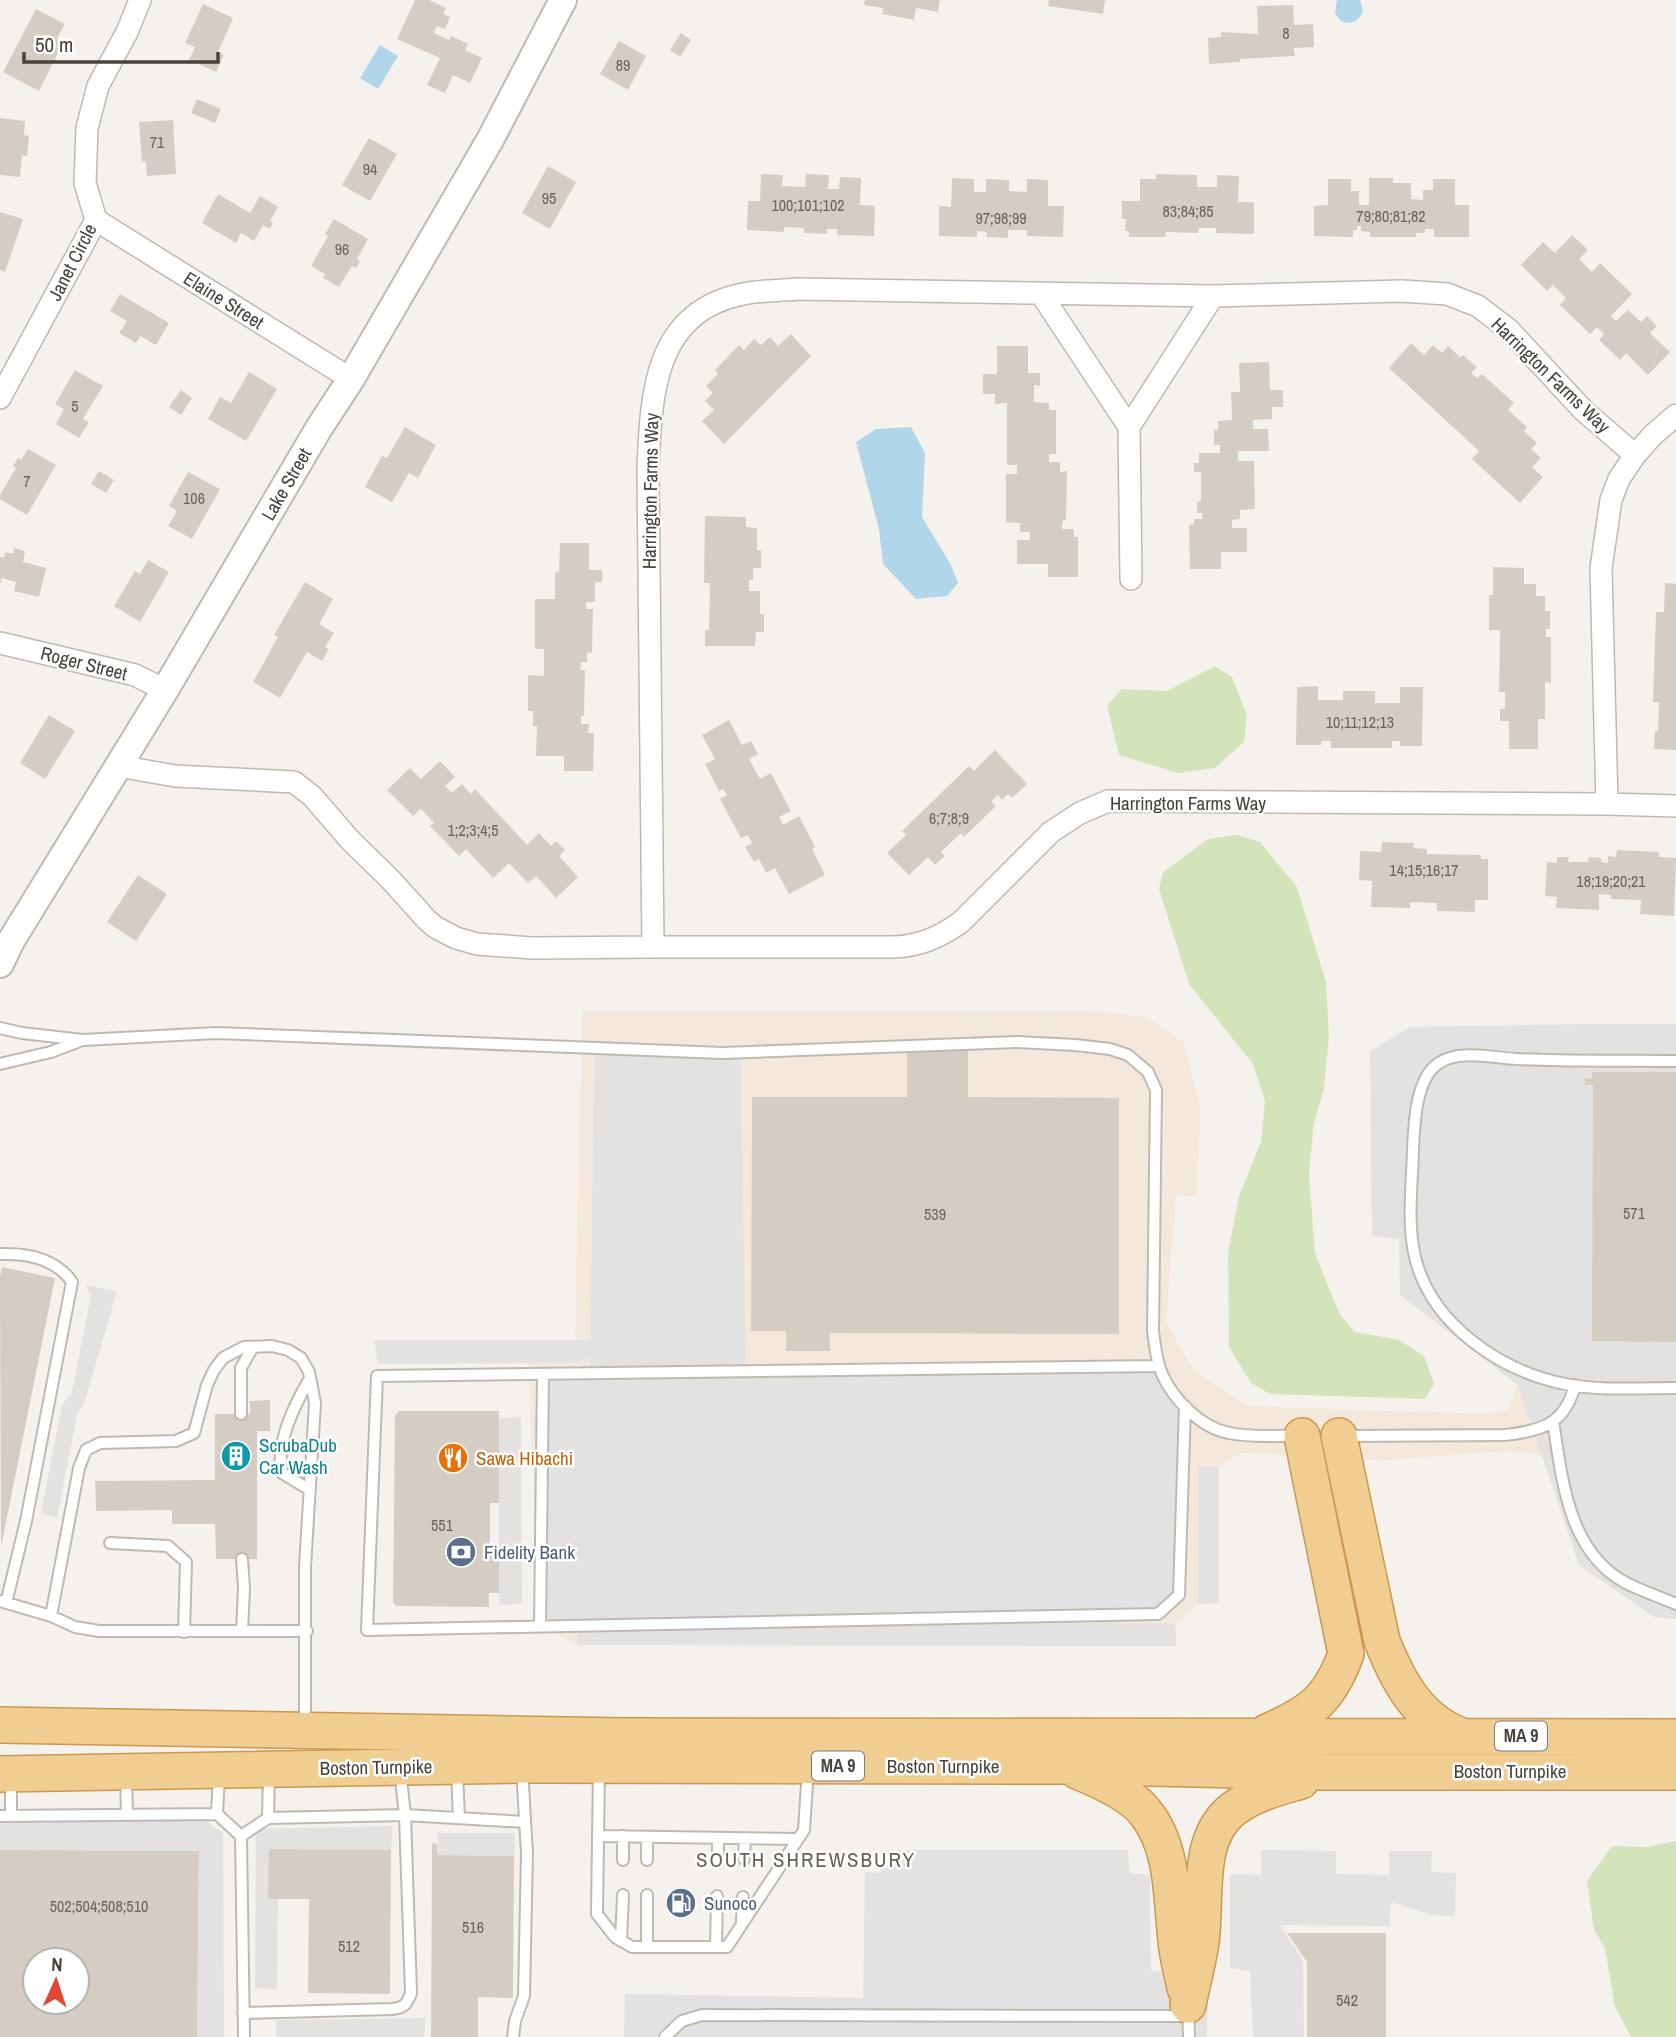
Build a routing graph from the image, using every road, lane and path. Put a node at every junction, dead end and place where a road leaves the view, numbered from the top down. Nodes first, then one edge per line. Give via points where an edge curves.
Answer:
1 (140, 0) edge
2 (563, 0) edge
3 (96, 220) junction
4 (1041, 293) junction
5 (1213, 296) junction
6 (351, 379) junction
7 (0, 398) edge
8 (1676, 415) edge
9 (1129, 427) junction
10 (1635, 455) junction
11 (1132, 579) dead end
12 (0, 643) edge
13 (165, 691) junction
14 (118, 766) junction
15 (1607, 804) junction
16 (1676, 806) edge
17 (653, 947) junction
18 (0, 964) edge
19 (0, 1028) edge
20 (83, 1040) junction
21 (1676, 1061) edge
22 (0, 1064) edge
23 (0, 1254) edge
24 (253, 1347) junction
25 (1159, 1366) junction
26 (542, 1375) junction
27 (310, 1378) junction
28 (1575, 1385) junction
29 (1676, 1388) edge
30 (1185, 1406) junction
31 (241, 1413) dead end
32 (1553, 1421) junction
33 (1321, 1436) junction
34 (310, 1490) junction
35 (110, 1543) dead end
36 (242, 1559) dead end
37 (3, 1602) edge
38 (1676, 1604) edge
39 (51, 1616) junction
40 (540, 1626) junction
41 (242, 1631) junction
42 (307, 1631) junction
43 (184, 1632) junction
44 (8, 1722) edge
45 (305, 1730) junction
46 (1258, 1735) junction
47 (1462, 1735) junction
48 (1676, 1737) edge
49 (400, 1766) junction
50 (457, 1766) junction
51 (522, 1766) junction
52 (599, 1766) junction
53 (808, 1766) junction
54 (1064, 1766) junction
55 (219, 1770) junction
56 (269, 1770) junction
57 (126, 1771) junction
58 (1328, 1772) junction
59 (1676, 1772) edge
60 (6, 1774) edge
61 (127, 1814) junction
62 (217, 1814) junction
63 (405, 1815) junction
64 (6, 1816) edge
65 (268, 1818) junction
66 (459, 1818) junction
67 (525, 1822) junction
68 (241, 1836) junction
69 (598, 1836) junction
70 (623, 1836) junction
71 (647, 1837) junction
72 (718, 1838) junction
73 (745, 1838) junction
74 (797, 1839) junction
75 (744, 1859) dead end
76 (623, 1860) dead end
77 (647, 1860) dead end
78 (718, 1861) dead end
79 (623, 1895) dead end
80 (647, 1895) dead end
81 (718, 1896) dead end
82 (743, 1896) dead end
83 (742, 1924) junction
84 (621, 1941) junction
85 (647, 1947) junction
86 (716, 1947) junction
87 (243, 2013) junction
88 (1189, 2019) edge
89 (244, 2037) edge
90 (513, 2037) edge
91 (665, 2037) edge

1 - 3 street, Janet Circle via 98,86 88,128 85,183
2 - 6 street, Lake Street via 490,140
3 - 6 street, Elaine Street
3 - 7 street, Janet Circle
4 - 5 street, Harrington Farms Way
4 - 9 street
4 - 17 street, Harrington Farms Way via 752,292 705,309 681,328 669,345 653,395 648,470
5 - 9 street
5 - 10 street, Harrington Farms Way via 1402,291 1457,296 1508,329 1584,411
6 - 13 street, Lake Street
8 - 10 street
9 - 11 street
10 - 15 street via 1611,500 1601,568
12 - 13 street, Roger Street via 135,675
13 - 14 street, Lake Street
14 - 17 street, Harrington Farms Way via 175,776 294,782 426,919 456,938 532,948
14 - 18 street, Lake Street
15 - 16 street, Harrington Farms Way
15 - 17 street, Harrington Farms Way via 1108,800 1051,832 961,922 919,944
19 - 20 lane
20 - 22 lane
20 - 25 lane via 216,1033 722,1053 1017,1042 1121,1051 1142,1065 1156,1090 1153,1331
21 - 28 lane via 1460,1057 1438,1063 1423,1083 1415,1120 1411,1212 1415,1256 1425,1285 1450,1320 1486,1351 1535,1374
23 - 37 lane via 51,1262 72,1282 26,1521
24 - 27 lane via 288,1350 301,1358
24 - 31 lane via 241,1368
24 - 39 lane via 223,1358 214,1370 194,1433 176,1441 100,1443 86,1450
25 - 26 lane
25 - 30 lane
26 - 40 lane
26 - 40 lane via 377,1376 367,1630
27 - 34 lane via 315,1403
27 - 34 lane via 292,1408 279,1461 282,1473
28 - 29 lane
28 - 32 lane via 1568,1405
30 - 33 lane via 1203,1422 1227,1433
30 - 40 lane via 1178,1595 1158,1614
32 - 33 lane via 1534,1431 1505,1435
32 - 38 lane via 1563,1485 1579,1534 1594,1557 1624,1582
33 - 46 highway via 1346,1654 1337,1678 1320,1702 1294,1720
33 - 47 highway via 1388,1658 1418,1707 1442,1727
34 - 42 lane
35 - 43 lane via 168,1546 186,1562
36 - 41 lane
37 - 39 lane
39 - 43 lane via 99,1631
41 - 42 lane
41 - 43 lane
42 - 45 lane
44 - 45 highway, Boston Turnpike / MA 9
45 - 46 highway, Boston Turnpike / MA 9 via 625,1736
46 - 47 highway, Boston Turnpike / MA 9
47 - 48 highway, Boston Turnpike / MA 9
49 - 50 highway, Boston Turnpike / MA 9
49 - 56 highway, Boston Turnpike / MA 9
49 - 63 lane
50 - 51 highway, Boston Turnpike / MA 9
50 - 66 lane
51 - 52 highway, Boston Turnpike / MA 9
51 - 67 lane
52 - 53 highway, Boston Turnpike / MA 9
52 - 69 lane
53 - 54 highway, Boston Turnpike / MA 9
53 - 74 lane via 804,1830
54 - 58 highway, Boston Turnpike / MA 9
54 - 88 highway via 1105,1782 1144,1810 1158,1831 1170,1874
55 - 56 highway, Boston Turnpike / MA 9
55 - 57 highway, Boston Turnpike / MA 9
55 - 62 lane
56 - 65 lane
57 - 60 highway, Boston Turnpike / MA 9
57 - 61 lane
58 - 59 highway, Boston Turnpike / MA 9
58 - 88 highway via 1252,1796 1221,1822 1210,1842
60 - 64 lane
61 - 62 lane
61 - 64 lane
62 - 68 lane
63 - 65 lane
63 - 66 lane
63 - 87 lane via 411,1993 407,2003 392,2009
65 - 68 lane
66 - 67 lane
67 - 90 lane via 524,1996
68 - 87 lane
69 - 70 lane
69 - 84 lane via 597,1914
70 - 71 lane
70 - 76 lane
71 - 72 lane
71 - 77 lane
72 - 73 lane
72 - 78 lane
73 - 74 lane
73 - 75 lane
74 - 83 lane
79 - 84 lane
80 - 85 lane
81 - 86 lane
82 - 83 lane
83 - 86 lane via 727,1947
84 - 85 lane via 632,1948
85 - 86 lane
87 - 89 lane
88 - 91 lane via 702,2015 682,2021

